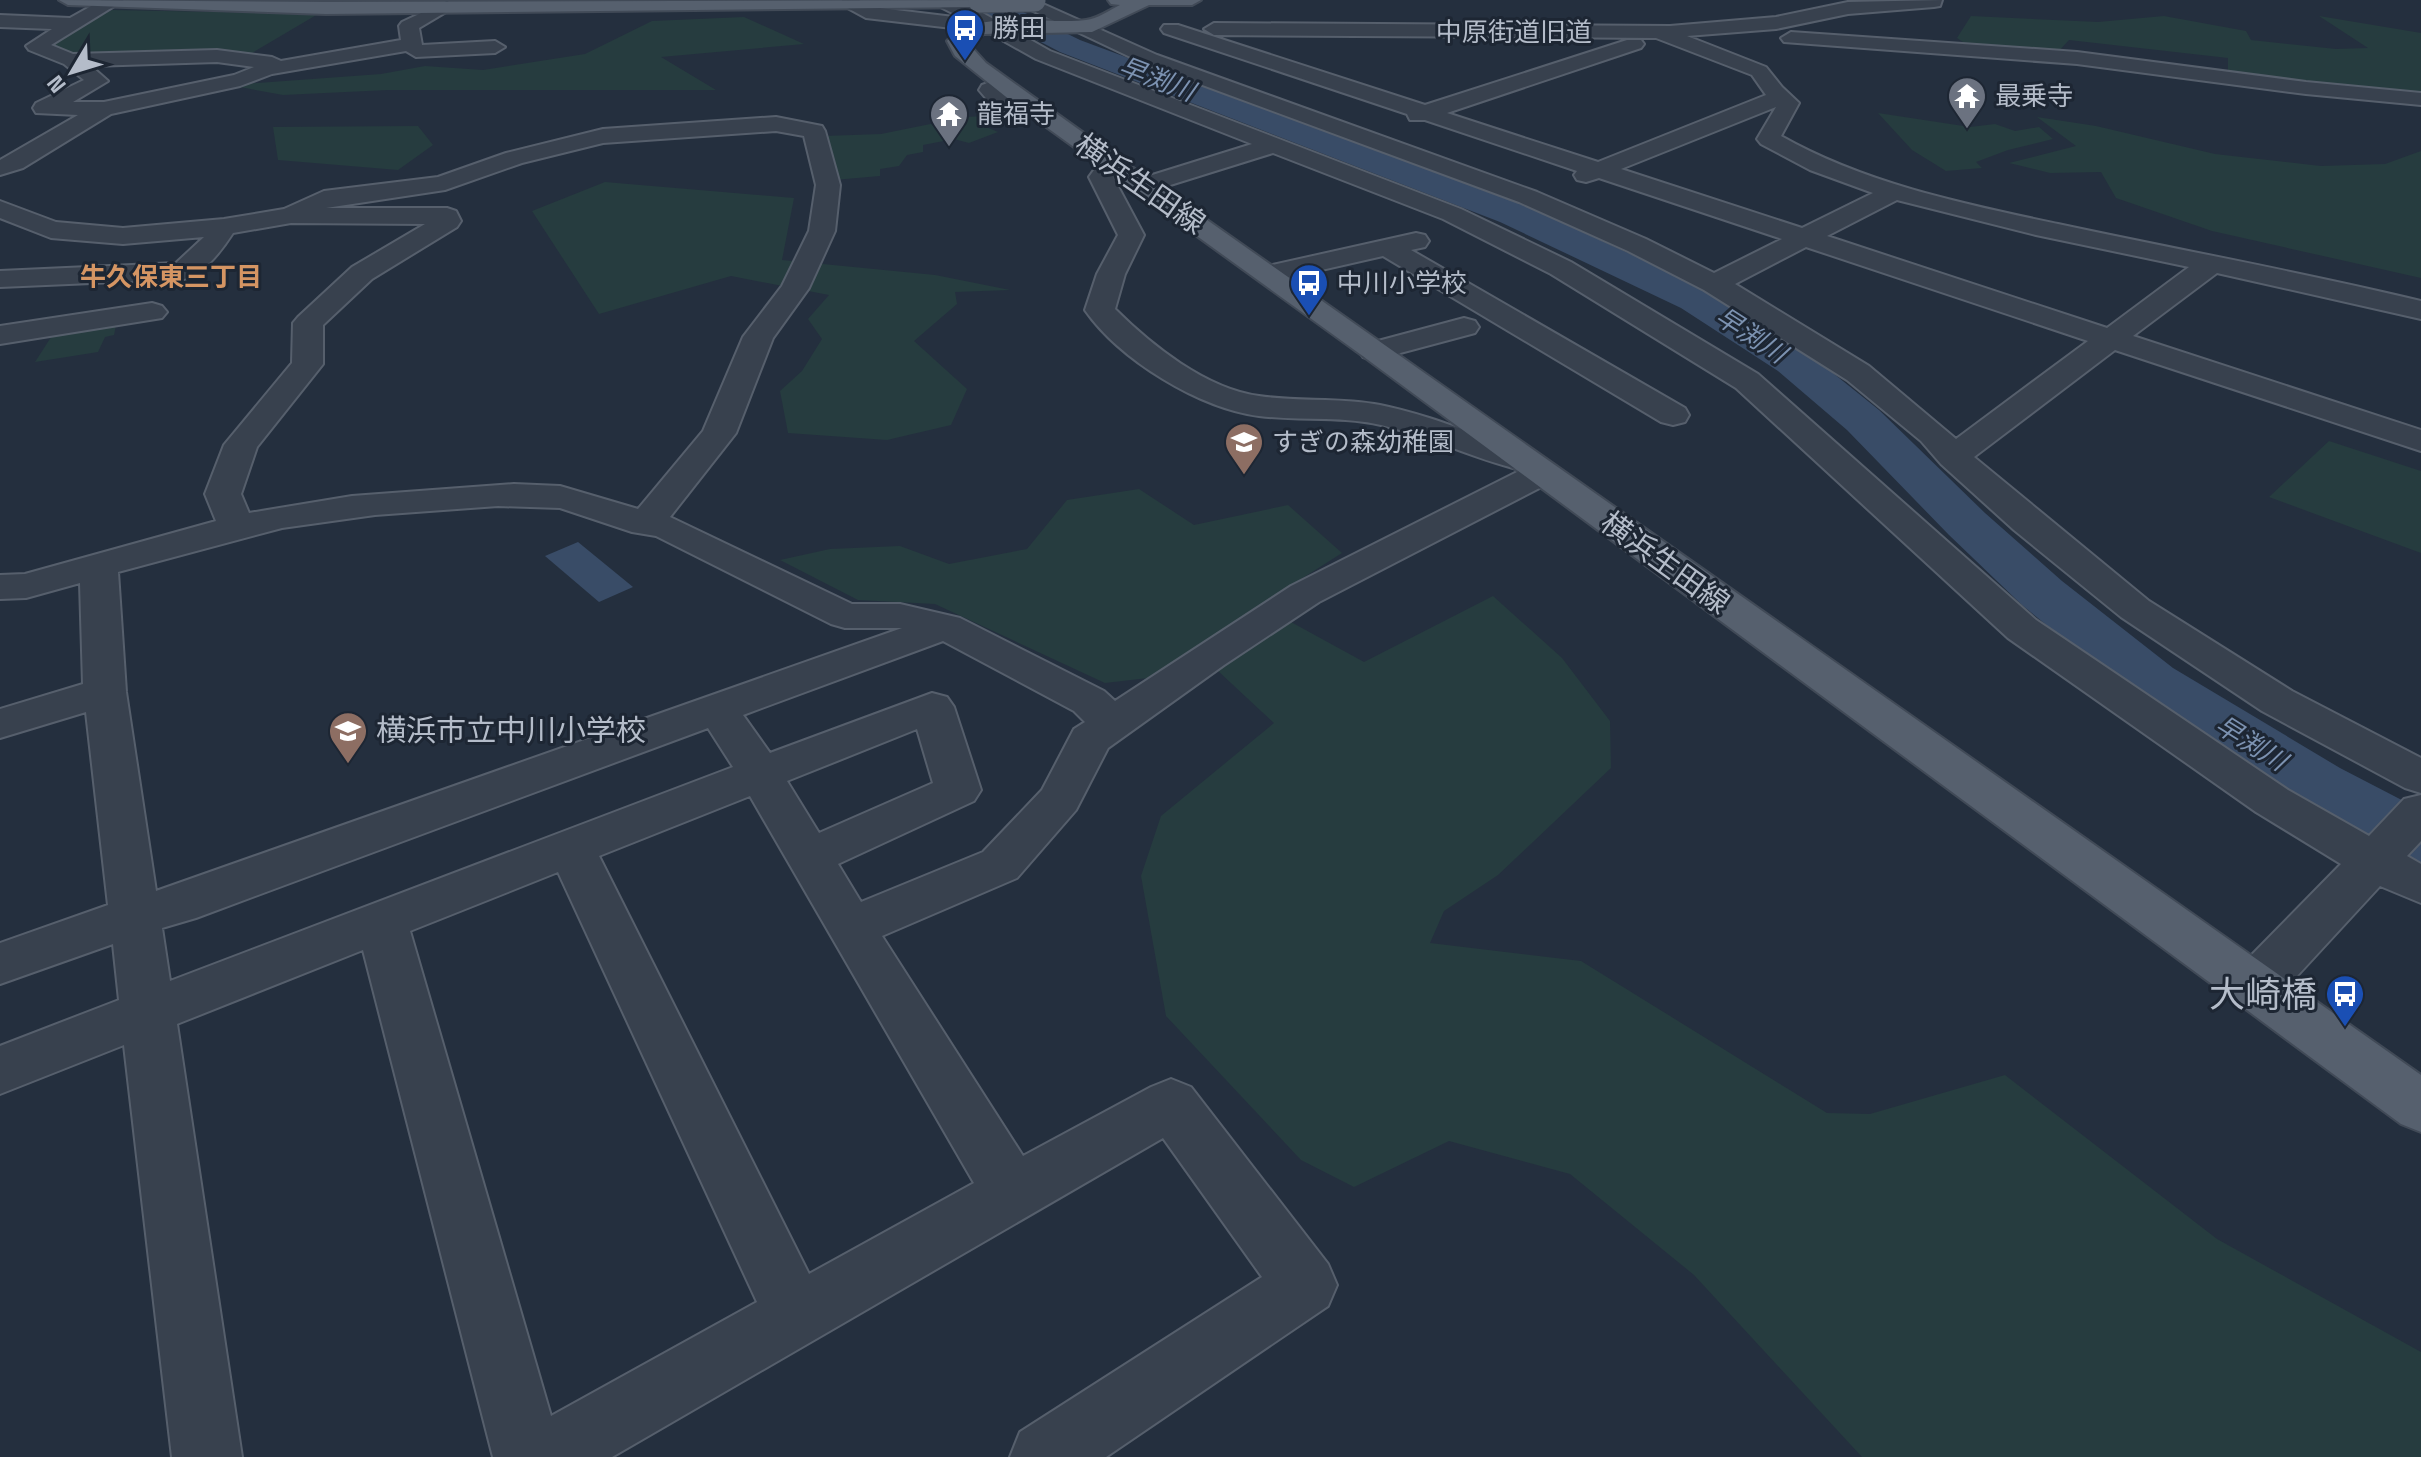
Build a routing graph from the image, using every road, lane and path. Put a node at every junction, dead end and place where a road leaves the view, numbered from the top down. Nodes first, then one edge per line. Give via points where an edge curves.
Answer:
1 (68, 0) edge
2 (1146, 0) edge
3 (1192, 0) edge
4 (113, 1) edge
5 (1091, 1) edge
6 (551, 2) edge
7 (850, 2) junction
8 (941, 2) edge
9 (1934, 2) edge
10 (384, 3) edge
11 (26, 4) dead end
12 (1850, 4) edge
13 (447, 6) junction
14 (1361, 9) dead end
15 (1491, 10) dead end
16 (1055, 11) edge
17 (0, 13) edge
18 (0, 21) edge
19 (78, 24) junction
20 (999, 28) junction
21 (1129, 29) dead end
22 (1440, 31) junction
23 (1664, 33) junction
24 (411, 44) junction
25 (495, 47) dead end
26 (1376, 52) dead end
27 (1793, 52) junction
28 (71, 60) junction
29 (1334, 65) dead end
30 (269, 68) junction
31 (1759, 71) junction
32 (1305, 73) junction
33 (1242, 93) junction
34 (1781, 97) junction
35 (2421, 99) edge
36 (104, 109) junction
37 (1425, 113) junction
38 (1359, 134) junction
39 (817, 143) junction
40 (1276, 144) junction
41 (724, 151) dead end
42 (1110, 164) junction
43 (0, 168) edge
44 (1599, 170) junction
45 (1142, 186) junction
46 (1551, 188) junction
47 (1894, 192) junction
48 (0, 209) edge
49 (291, 215) junction
50 (1477, 226) junction
51 (224, 227) junction
52 (51, 230) junction
53 (1803, 237) junction
54 (1388, 248) junction
55 (13, 251) edge
56 (2211, 264) junction
57 (1269, 274) junction
58 (0, 279) edge
59 (1714, 284) junction
60 (2421, 297) edge
61 (2376, 299) junction
62 (2421, 310) edge
63 (152, 312) dead end
64 (1464, 327) dead end
65 (0, 335) edge
66 (2114, 339) junction
67 (1374, 351) junction
68 (1673, 415) dead end
69 (2421, 441) edge
70 (1953, 457) junction
71 (1534, 467) junction
72 (645, 524) junction
73 (237, 527) junction
74 (99, 566) junction
75 (0, 587) edge
76 (946, 627) junction
77 (105, 692) junction
78 (717, 709) junction
79 (0, 724) edge
80 (1113, 724) junction
81 (761, 775) junction
82 (2421, 777) edge
83 (2421, 811) edge
84 (572, 849) junction
85 (809, 857) junction
86 (2378, 859) junction
87 (2421, 885) edge
88 (133, 916) junction
89 (381, 920) junction
90 (850, 928) junction
91 (0, 964) edge
92 (2254, 987) junction
93 (149, 1012) junction
94 (0, 1070) edge
95 (2421, 1107) edge
96 (1013, 1193) junction
97 (797, 1317) junction
98 (1076, 1449) edge
99 (207, 1457) edge
100 (528, 1457) edge
101 (545, 1457) edge

1 - 4 main road
2 - 3 main road
2 - 5 main road
2 - 16 main road
4 - 10 main road
4 - 19 street
6 - 7 main road
6 - 13 main road
7 - 8 main road
7 - 20 street via 866,12
8 - 16 main road, bridge
8 - 20 street
9 - 12 street, 中原街道旧道
10 - 13 main road
11 - 17 street
12 - 23 street, 中原街道旧道 via 1776,23
13 - 24 street via 409,26
14 - 22 street
15 - 22 street
16 - 20 main road
16 - 21 street
16 - 33 street
18 - 19 street
19 - 28 street via 36,46
20 - 40 street via 1043,55
20 - 42 main road, 横浜生田線 via 969,31 957,41 962,52 1003,94
22 - 23 street, 中原街道旧道
22 - 26 street
22 - 32 street, 中原街道旧道 via 1164,29
23 - 27 street
23 - 31 street
23 - 37 street
24 - 25 street via 416,51
24 - 30 street
27 - 31 street
27 - 35 street via 2077,58
28 - 30 street via 217,56 272,63
28 - 36 street via 98,81 44,108
29 - 32 street
30 - 36 street via 231,83
31 - 34 street
32 - 33 street
32 - 37 street
33 - 38 street
34 - 44 street
34 - 47 street via 1788,103 1786,114 1771,128 1769,139
36 - 43 street
37 - 38 street
37 - 44 street
38 - 46 street
39 - 41 street
39 - 49 street via 807,127 776,124 603,136 418,189 324,199
39 - 72 street via 828,185 822,231 795,288 758,337 719,433
40 - 45 street
40 - 50 street
42 - 45 main road, 横浜生田線
42 - 71 street via 1101,177 1131,235 1100,310 1170,367 1240,403 1380,415
44 - 46 street
44 - 53 street
45 - 57 main road, 横浜生田線
46 - 59 street via 1637,245
47 - 53 street
47 - 56 street
48 - 52 street
49 - 51 street
49 - 73 street via 447,216 448,221 362,273 308,323 307,364 241,445 223,494
50 - 54 street
50 - 86 street via 1561,268 1747,381 2022,629 2272,801
51 - 52 street via 123,236
51 - 58 street via 184,271
52 - 55 street
53 - 59 street
53 - 66 street
54 - 57 street
54 - 68 street
56 - 61 street
56 - 66 street
57 - 67 main road, 横浜生田線
59 - 70 street via 1858,373
60 - 61 street
61 - 62 street
63 - 65 street
64 - 67 street
66 - 69 street
66 - 70 street
67 - 71 main road, 横浜生田線
70 - 82 street via 2135,609 2277,701
71 - 80 street via 1305,594
71 - 92 main road, 横浜生田線
72 - 73 street via 584,501 544,495 362,505
72 - 76 street via 667,527 845,616 900,616
73 - 74 street
74 - 75 street via 26,586
74 - 77 street
76 - 78 street
76 - 80 street via 1089,701
77 - 79 street
77 - 88 street
78 - 81 street
78 - 88 street via 178,905
80 - 90 street via 1090,739 1060,799 1000,865
81 - 84 street
81 - 85 street
81 - 85 street via 932,707 958,790
83 - 86 street
84 - 89 street
84 - 97 street
85 - 90 street
86 - 87 street
86 - 92 street
88 - 91 street
88 - 93 street
89 - 93 street
89 - 100 street
90 - 96 street
92 - 95 main road, 横浜生田線
93 - 94 street
93 - 99 street
96 - 97 street
96 - 98 street via 1171,1104 1305,1285
97 - 101 street

